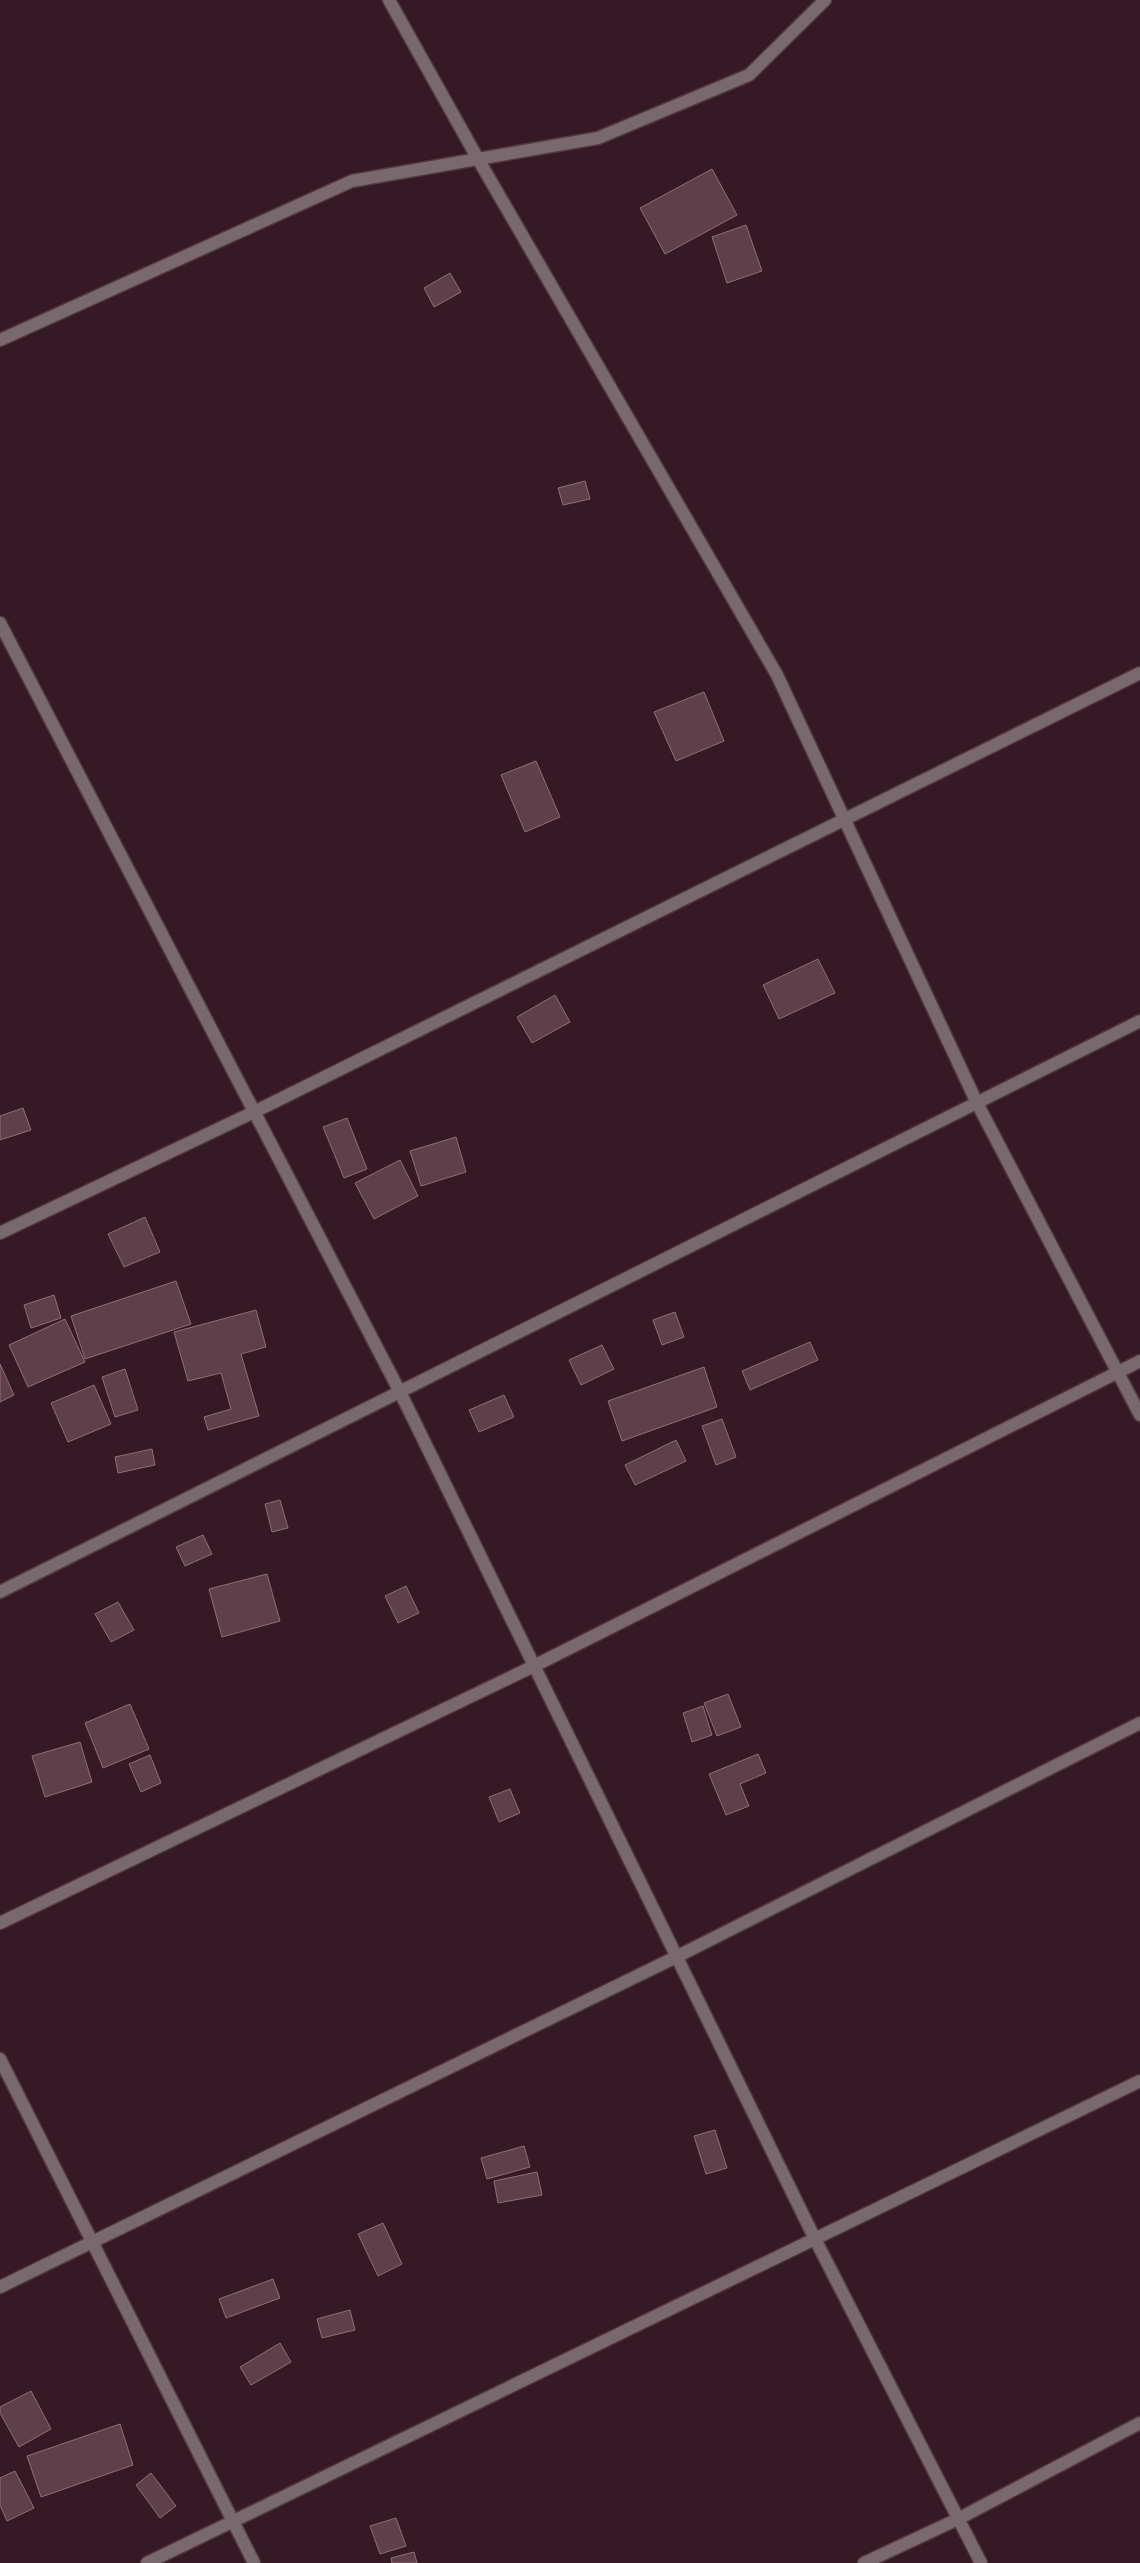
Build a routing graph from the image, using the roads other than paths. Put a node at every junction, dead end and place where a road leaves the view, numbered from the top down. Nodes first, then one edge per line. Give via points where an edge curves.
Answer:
1 (389, 0) edge
2 (825, 0) edge
3 (478, 159) junction
4 (0, 340) edge
5 (0, 623) edge
6 (1140, 673) edge
7 (845, 820) junction
8 (1140, 1021) edge
9 (977, 1103) junction
10 (254, 1112) junction
11 (0, 1233) edge
12 (1140, 1361) edge
13 (1118, 1372) junction
14 (400, 1392) junction
15 (1140, 1414) edge
16 (0, 1592) edge
17 (534, 1666) junction
18 (1140, 1724) edge
19 (0, 1923) edge
20 (676, 1957) junction
21 (0, 2059) edge
22 (1140, 2081) edge
23 (815, 2239) junction
24 (94, 2243) junction
25 (0, 2287) edge
26 (1140, 2423) edge
27 (958, 2519) junction
28 (234, 2521) junction
29 (146, 2563) edge
30 (254, 2563) edge
31 (864, 2563) edge
32 (981, 2563) edge

1 - 3 street
2 - 3 street via 749,75 598,138
3 - 4 street via 352,181
3 - 7 street via 777,675
5 - 10 street
6 - 7 street
7 - 9 street
7 - 10 street
8 - 9 street
9 - 13 street
9 - 14 street
10 - 11 street
10 - 14 street
12 - 13 street
13 - 15 street
13 - 17 street
14 - 16 street
14 - 17 street
17 - 19 street
17 - 20 street
18 - 20 street
20 - 23 street
20 - 24 street
21 - 24 street
22 - 23 street
23 - 27 street
23 - 28 street
24 - 25 street
24 - 28 street
26 - 27 street
27 - 31 street
27 - 32 street
28 - 29 street
28 - 30 street

